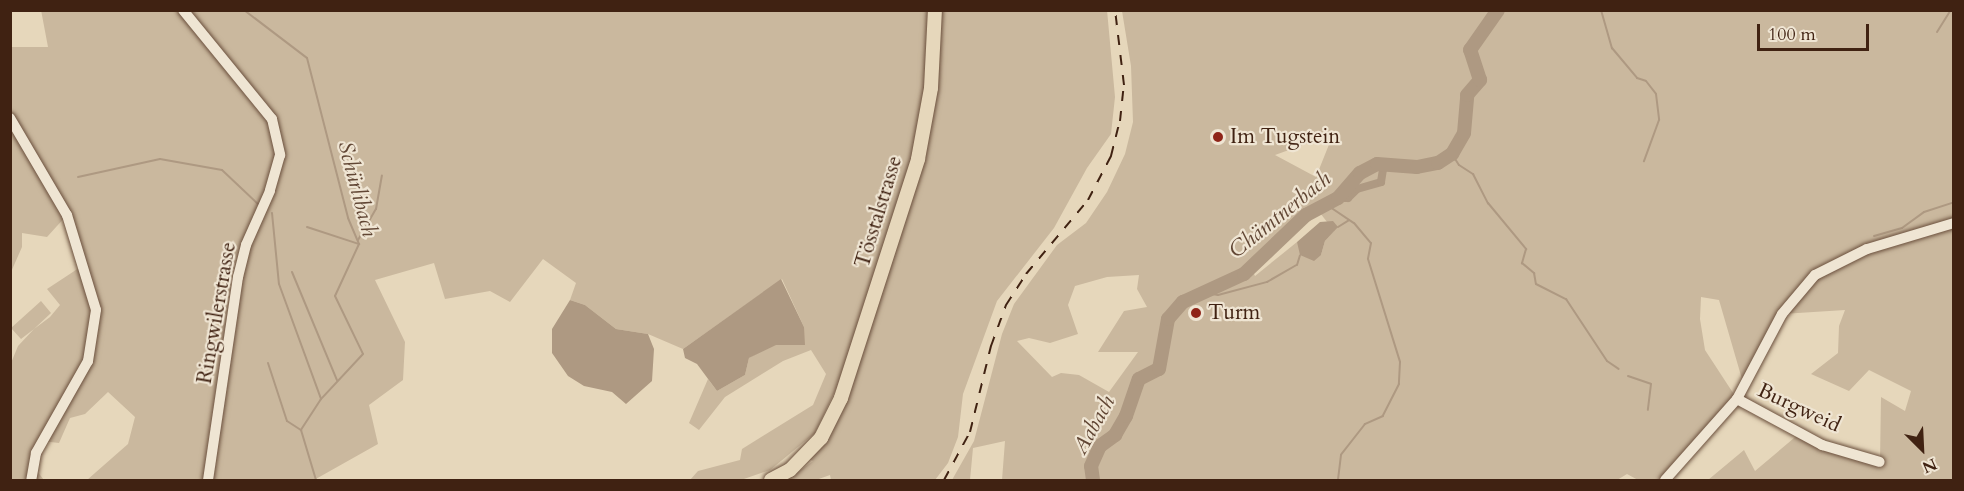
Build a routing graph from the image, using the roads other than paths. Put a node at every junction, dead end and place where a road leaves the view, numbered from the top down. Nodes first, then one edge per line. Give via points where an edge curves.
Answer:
1 (183, 10) edge
2 (935, 10) edge
3 (10, 118) edge
4 (1953, 223) edge
5 (1737, 399) junction
6 (1880, 462) dead end
7 (32, 480) edge
8 (208, 480) edge
9 (771, 480) edge
10 (1665, 480) edge

1 - 8 street, Ringwilerstrasse via 272,119 280,155 270,191 246,245 238,278
2 - 9 main road, Tösstalstrasse via 931,88 918,159 832,420 804,457
3 - 7 street via 67,215 96,310 88,361 42,441
4 - 5 street via 1866,249 1815,274 1782,314
5 - 6 street, Burgweid via 1822,445
5 - 10 street

